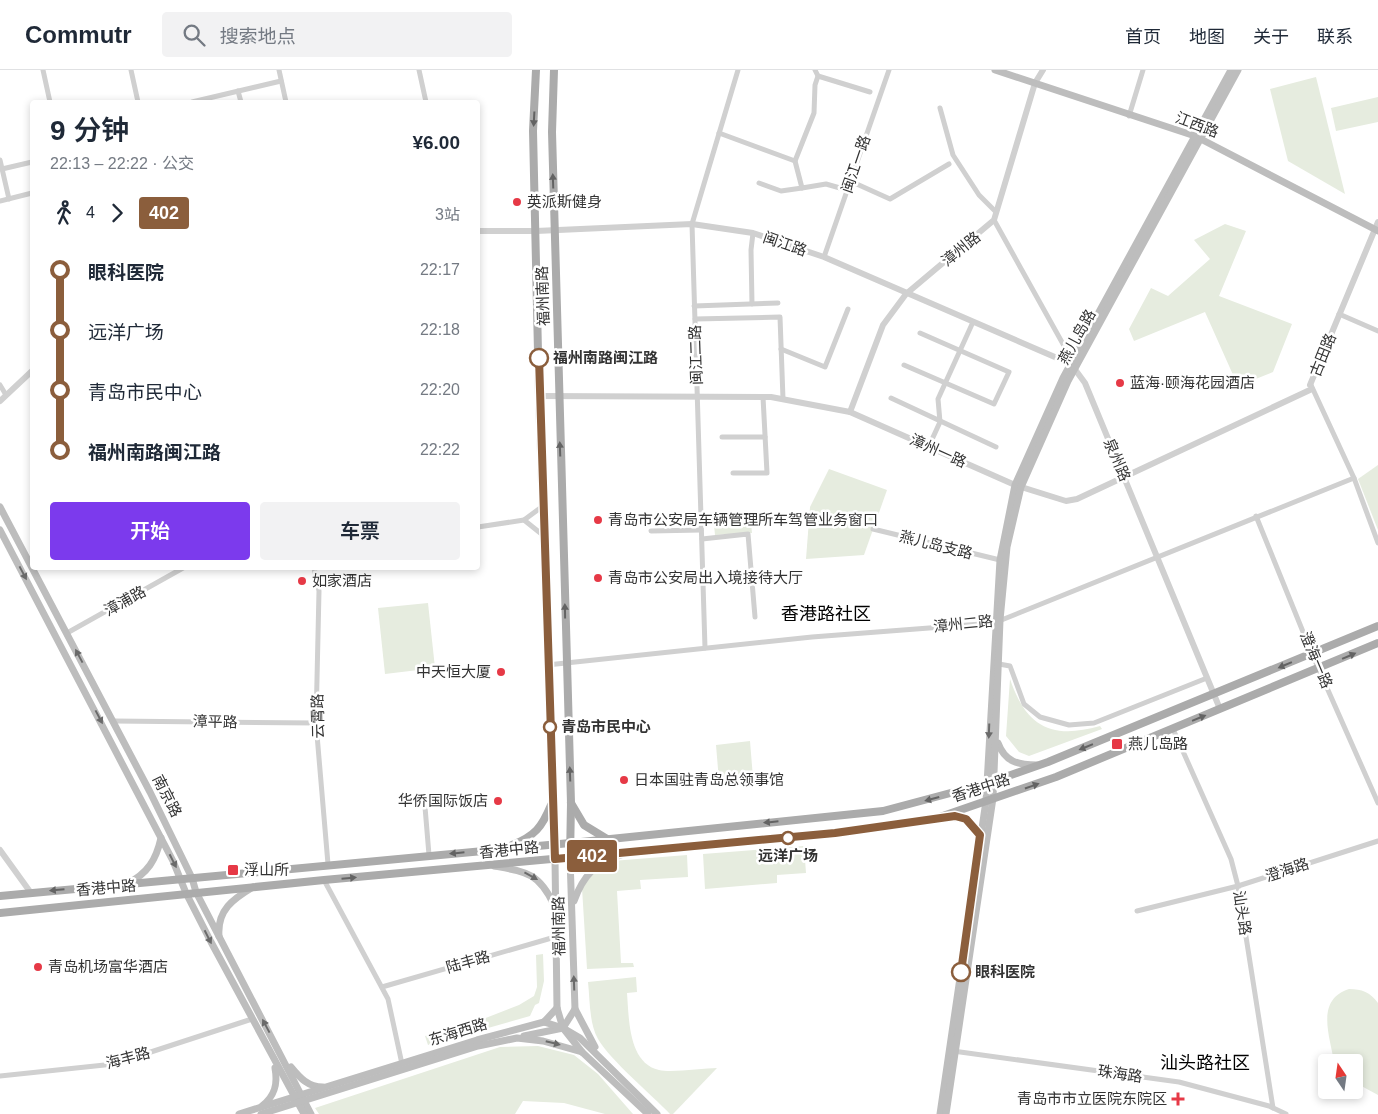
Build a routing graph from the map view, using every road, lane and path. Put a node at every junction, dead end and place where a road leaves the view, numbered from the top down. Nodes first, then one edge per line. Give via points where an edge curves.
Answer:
1 (43, 70) edge
2 (131, 70) edge
3 (278, 70) edge
4 (418, 70) edge
5 (536, 70) edge
6 (554, 70) edge
7 (738, 70) edge
8 (815, 70) edge
9 (889, 70) edge
10 (995, 70) edge
11 (1043, 70) edge
12 (1143, 70) edge
13 (1231, 70) edge
14 (1238, 70) edge
15 (818, 76) junction
16 (281, 81) junction
17 (1035, 83) junction
18 (238, 91) junction
19 (870, 92) dead end
20 (50, 100) edge
21 (138, 100) edge
22 (200, 100) edge
23 (240, 100) edge
24 (286, 100) edge
25 (426, 100) edge
26 (940, 108) dead end
27 (1129, 116) junction
28 (719, 133) junction
29 (1198, 138) junction
30 (0, 160) edge
31 (795, 160) junction
32 (30, 162) edge
33 (949, 164) dead end
34 (2, 169) junction
35 (850, 181) junction
36 (759, 183) dead end
37 (802, 188) junction
38 (847, 190) junction
39 (30, 194) edge
40 (9, 199) junction
41 (0, 201) edge
42 (996, 212) junction
43 (994, 220) junction
44 (1378, 222) edge
45 (692, 224) junction
46 (554, 230) junction
47 (1376, 230) edge
48 (480, 231) edge
49 (536, 231) junction
50 (753, 233) junction
51 (824, 257) junction
52 (906, 294) junction
53 (778, 303) dead end
54 (752, 304) junction
55 (694, 306) junction
56 (848, 309) dead end
57 (1339, 314) junction
58 (695, 319) junction
59 (973, 322) junction
60 (1378, 331) edge
61 (920, 333) dead end
62 (781, 349) junction
63 (960, 350) junction
64 (904, 365) dead end
65 (1073, 366) junction
66 (30, 373) edge
67 (945, 384) junction
68 (0, 385) edge
69 (1311, 387) junction
70 (6, 395) junction
71 (540, 396) junction
72 (559, 397) junction
73 (697, 397) junction
74 (763, 397) junction
75 (891, 398) dead end
76 (784, 400) junction
77 (0, 401) edge
78 (850, 412) junction
79 (940, 422) junction
80 (722, 437) dead end
81 (765, 437) junction
82 (929, 446) junction
83 (996, 446) dead end
84 (733, 473) dead end
85 (1123, 475) junction
86 (1354, 478) junction
87 (1018, 486) junction
88 (543, 506) junction
89 (0, 507) edge
90 (1256, 516) junction
91 (524, 520) junction
92 (480, 527) edge
93 (873, 529) dead end
94 (0, 530) edge
95 (702, 530) junction
96 (651, 531) dead end
97 (544, 536) junction
98 (702, 538) junction
99 (1378, 543) edge
100 (1157, 556) junction
101 (1000, 560) junction
102 (30, 563) edge
103 (34, 570) edge
104 (179, 570) edge
105 (314, 570) edge
106 (755, 617) dead end
107 (997, 621) junction
108 (1378, 626) edge
109 (67, 633) junction
110 (1378, 645) edge
111 (705, 648) junction
112 (1312, 654) junction
113 (567, 663) junction
114 (999, 664) junction
115 (547, 665) junction
116 (1319, 668) junction
117 (1207, 678) junction
118 (1214, 695) junction
119 (1220, 709) junction
120 (114, 721) junction
121 (316, 723) junction
122 (1172, 729) junction
123 (996, 739) junction
124 (1040, 764) junction
125 (992, 782) junction
126 (424, 795) dead end
127 (990, 799) junction
128 (552, 803) junction
129 (571, 803) junction
130 (1378, 803) edge
131 (937, 818) junction
132 (980, 835) junction
133 (161, 838) junction
134 (607, 839) junction
135 (1378, 841) edge
136 (555, 844) junction
137 (569, 844) junction
138 (506, 848) junction
139 (0, 850) edge
140 (624, 854) junction
141 (430, 856) junction
142 (570, 858) junction
143 (555, 859) junction
144 (328, 864) junction
145 (494, 866) junction
146 (192, 878) junction
147 (182, 879) junction
148 (324, 880) junction
149 (126, 884) junction
150 (1238, 886) junction
151 (254, 887) junction
152 (196, 892) junction
153 (31, 893) junction
154 (186, 893) junction
155 (0, 896) edge
156 (555, 906) junction
157 (572, 906) junction
158 (1137, 911) dead end
159 (0, 913) edge
160 (555, 937) junction
161 (220, 939) junction
162 (382, 987) junction
163 (557, 1008) junction
164 (575, 1009) junction
165 (252, 1019) junction
166 (544, 1022) junction
167 (563, 1028) junction
168 (517, 1038) junction
169 (953, 1050) junction
170 (582, 1052) junction
171 (282, 1056) junction
172 (602, 1058) junction
173 (273, 1060) junction
174 (402, 1064) junction
175 (0, 1076) edge
176 (328, 1087) junction
177 (299, 1099) junction
178 (1273, 1108) junction
179 (259, 1112) edge
180 (239, 1114) edge
181 (304, 1114) edge
182 (311, 1114) edge
183 (648, 1114) edge
184 (657, 1114) edge
185 (940, 1114) edge
186 (946, 1114) edge
187 (1286, 1114) edge

1 - 20 street
2 - 21 street
3 - 16 street
4 - 25 street
5 -> 49 main road, 福州南路 via 533,131
46 -> 6 main road, 福州南路
7 - 28 street, 闽江二路
8 - 15 street
9 - 35 street, 闽江一路
10 - 17 main road, 江西路
11 - 17 street, 漳州路
12 - 27 street
13 - 29 main road, 燕儿岛路
14 - 29 main road, 燕儿岛路
15 - 19 street
15 - 31 street via 814,85 814,113
16 - 18 street
16 - 24 street
17 - 27 main road, 江西路
17 - 42 street, 漳州路
18 - 22 street
18 - 23 street
26 - 42 street via 953,155 979,195
27 - 29 main road, 江西路
28 - 31 street
28 - 45 street, 闽江二路
29 - 47 main road, 江西路
29 - 65 main road, 燕儿岛路
30 - 34 street
31 - 37 street
32 - 34 street
33 - 35 street via 890,199
34 - 40 street
35 - 38 street, 闽江一路
36 - 37 street via 781,190
37 - 38 street via 826,184
38 - 51 street, 闽江一路
39 - 40 street
40 - 41 street
42 - 43 street, 漳州路
43 - 52 street, 漳州路
43 - 65 street, 泉州路
44 - 47 street, 古田路
45 - 46 street, 闽江路
45 - 50 street, 闽江路
45 - 55 street, 闽江二路
46 - 49 street, 闽江路
46 - 72 main road, 福州南路
47 - 57 street, 古田路
48 - 49 street, 闽江路
49 - 71 main road, 福州南路
50 - 51 street, 闽江路
50 - 54 street
51 - 52 street, 闽江路
52 - 59 street, 闽江路
52 - 78 street, 漳州路 via 883,325
53 - 54 street
54 - 55 street
55 - 58 street, 闽江二路
56 - 62 street via 825,367
57 - 60 street
57 - 69 street, 古田路
58 - 62 street via 780,317
58 - 73 street, 闽江二路
59 - 63 street
59 - 65 street, 闽江路
61 - 63 street
62 - 76 street
63 - 67 street
63 - 67 street via 1009,372 994,404
64 - 67 street
65 - 85 street, 泉州路 via 1084,383
65 - 87 main road, 燕儿岛路 via 1040,424
66 - 70 street
67 - 79 street via 938,399
68 - 70 street
69 - 85 street, 漳州一路
69 - 86 street, 古田路
70 - 77 street
71 - 72 street, 漳州一路
71 - 88 main road, 福州南路
72 - 73 street, 漳州一路
113 -> 72 main road, 福州南路
73 - 74 street, 漳州一路
73 - 95 street, 闽江二路
74 - 76 street, 漳州一路
74 - 81 street
75 - 79 street
76 - 78 street, 漳州一路
78 - 82 street, 漳州一路
79 - 82 street
79 - 83 street
80 - 81 street
81 - 84 street via 767,473
82 - 87 street, 漳州一路
85 - 87 street, 漳州一路 via 1077,499 1066,500
85 - 100 street, 泉州路
86 - 90 street, 漳州二路
86 - 99 street, 古田路
87 - 101 main road, 燕儿岛路
87 - 107 main road, 燕儿岛路
88 - 91 street
88 - 97 main road, 福州南路
89 - 102 main road, 南京路
90 - 100 street, 漳州二路
90 - 112 street, 澄海一路
91 - 92 street
91 - 97 street
93 - 101 street, 燕儿岛支路
94 -> 133 main road, 南京路
95 - 96 street
95 - 98 street, 闽江二路
97 - 115 main road, 福州南路
98 - 106 street via 748,534
98 - 111 street, 闽江二路
100 - 107 street, 漳州二路
100 - 117 street, 泉州路
101 - 107 main road, 燕儿岛路
103 - 109 main road, 南京路
104 - 109 street, 漳浦路
105 - 121 street, 云霄路 via 319,590
107 - 111 street, 漳州二路
107 - 114 main road, 燕儿岛路
107 -> 125 main road, 燕儿岛路
108 - 112 main road, 香港中路
120 -> 109 main road, 南京路
116 -> 110 main road, 香港中路
111 - 113 street, 漳州二路
112 - 116 street, 澄海一路
112 -> 118 main road, 香港中路
113 - 115 street, 漳州二路
129 -> 113 main road, 福州南路
114 - 117 street via 1010,666 1024,704 1040,718 1070,725 1094,723
114 - 123 main road, 燕儿岛路
115 - 128 main road, 福州南路
116 - 119 main road, 香港中路
116 - 130 street, 澄海一路
117 - 118 street, 泉州路
118 - 119 street, 泉州路
118 -> 124 main road, 香港中路
122 -> 119 main road, 香港中路
120 - 121 street, 漳平路
120 - 146 main road, 南京路
121 - 144 street, 云霄路
127 -> 122 main road, 香港中路 via 1056,777
122 - 150 street, 汕头路 via 1231,859
123 - 124 main road via 1005,756 1014,762
123 - 125 main road, 燕儿岛路
124 - 125 main road, 香港中路
125 - 127 main road, 燕儿岛路
125 -> 134 main road, 香港中路 via 883,810
126 - 141 street
127 - 131 main road, 香港中路
127 - 132 main road, 燕儿岛路
127 - 169 main road, 燕儿岛路
128 - 136 main road, 福州南路
128 - 138 main road via 538,829 528,838
129 - 134 main road via 584,825
129 - 137 main road, 福州南路
131 - 132 main road via 955,816 966,819
131 - 140 main road, 香港中路 via 835,833
132 - 169 main road, 燕儿岛路
133 -> 147 main road, 南京路
133 - 149 main road via 152,866
134 - 137 main road, 香港中路
135 - 150 street, 澄海路
136 - 137 main road, 香港中路
136 - 138 main road, 香港中路
136 - 143 main road, 福州南路
137 - 142 main road, 福州南路
138 -> 141 main road, 香港中路
139 - 153 street
140 - 142 main road, 香港中路
140 - 157 main road via 604,860 591,870
141 - 144 main road, 香港中路
142 - 143 main road, 香港中路
142 - 157 main road, 福州南路
143 - 145 main road, 香港中路
143 - 156 main road, 福州南路
144 - 146 main road, 香港中路
148 -> 145 main road, 香港中路
145 -> 156 main road via 532,875 540,881
146 - 147 main road, 香港中路
146 - 152 main road, 南京路
147 - 149 main road, 香港中路
147 - 154 main road, 南京路
148 - 151 main road, 香港中路
148 - 162 street
149 -> 153 main road, 香港中路
150 - 158 street, 澄海路
150 - 178 street, 汕头路
151 - 152 main road, 香港中路
151 - 161 main road via 234,899 224,910 219,925
152 - 154 main road, 香港中路
152 - 161 main road, 南京路
153 - 155 main road, 香港中路
154 - 159 main road, 香港中路
154 -> 165 main road, 南京路
156 - 160 main road, 福州南路
164 -> 157 main road, 福州南路
160 - 162 street, 陆丰路
160 - 163 main road, 福州南路
171 -> 161 main road, 南京路
162 - 174 street via 391,1008
163 - 166 main road
163 - 167 main road, 福州南路
164 - 167 main road
164 - 172 main road
165 - 173 main road, 南京路
165 - 175 street, 海丰路 via 114,1064
166 - 167 main road
166 - 174 main road, 东海西路
167 - 168 main road
167 - 170 main road
167 - 172 main road
168 -> 170 main road, 东海西路 via 543,1041
168 - 177 main road, 东海西路 via 478,1046
169 - 178 street, 珠海路 via 1178,1082
169 - 185 main road, 燕儿岛路
169 - 186 main road, 燕儿岛路
170 - 183 main road, 东海西路
171 - 176 main road via 306,1082
171 - 177 main road, 南京路
172 - 184 main road
173 - 177 main road, 南京路
173 - 179 main road via 276,1087
174 - 176 main road, 东海西路
176 - 177 main road, 东海西路
177 - 179 main road, 东海西路
177 - 181 main road
177 - 182 main road
178 - 187 street, 珠海路
179 - 180 main road, 东海西路

